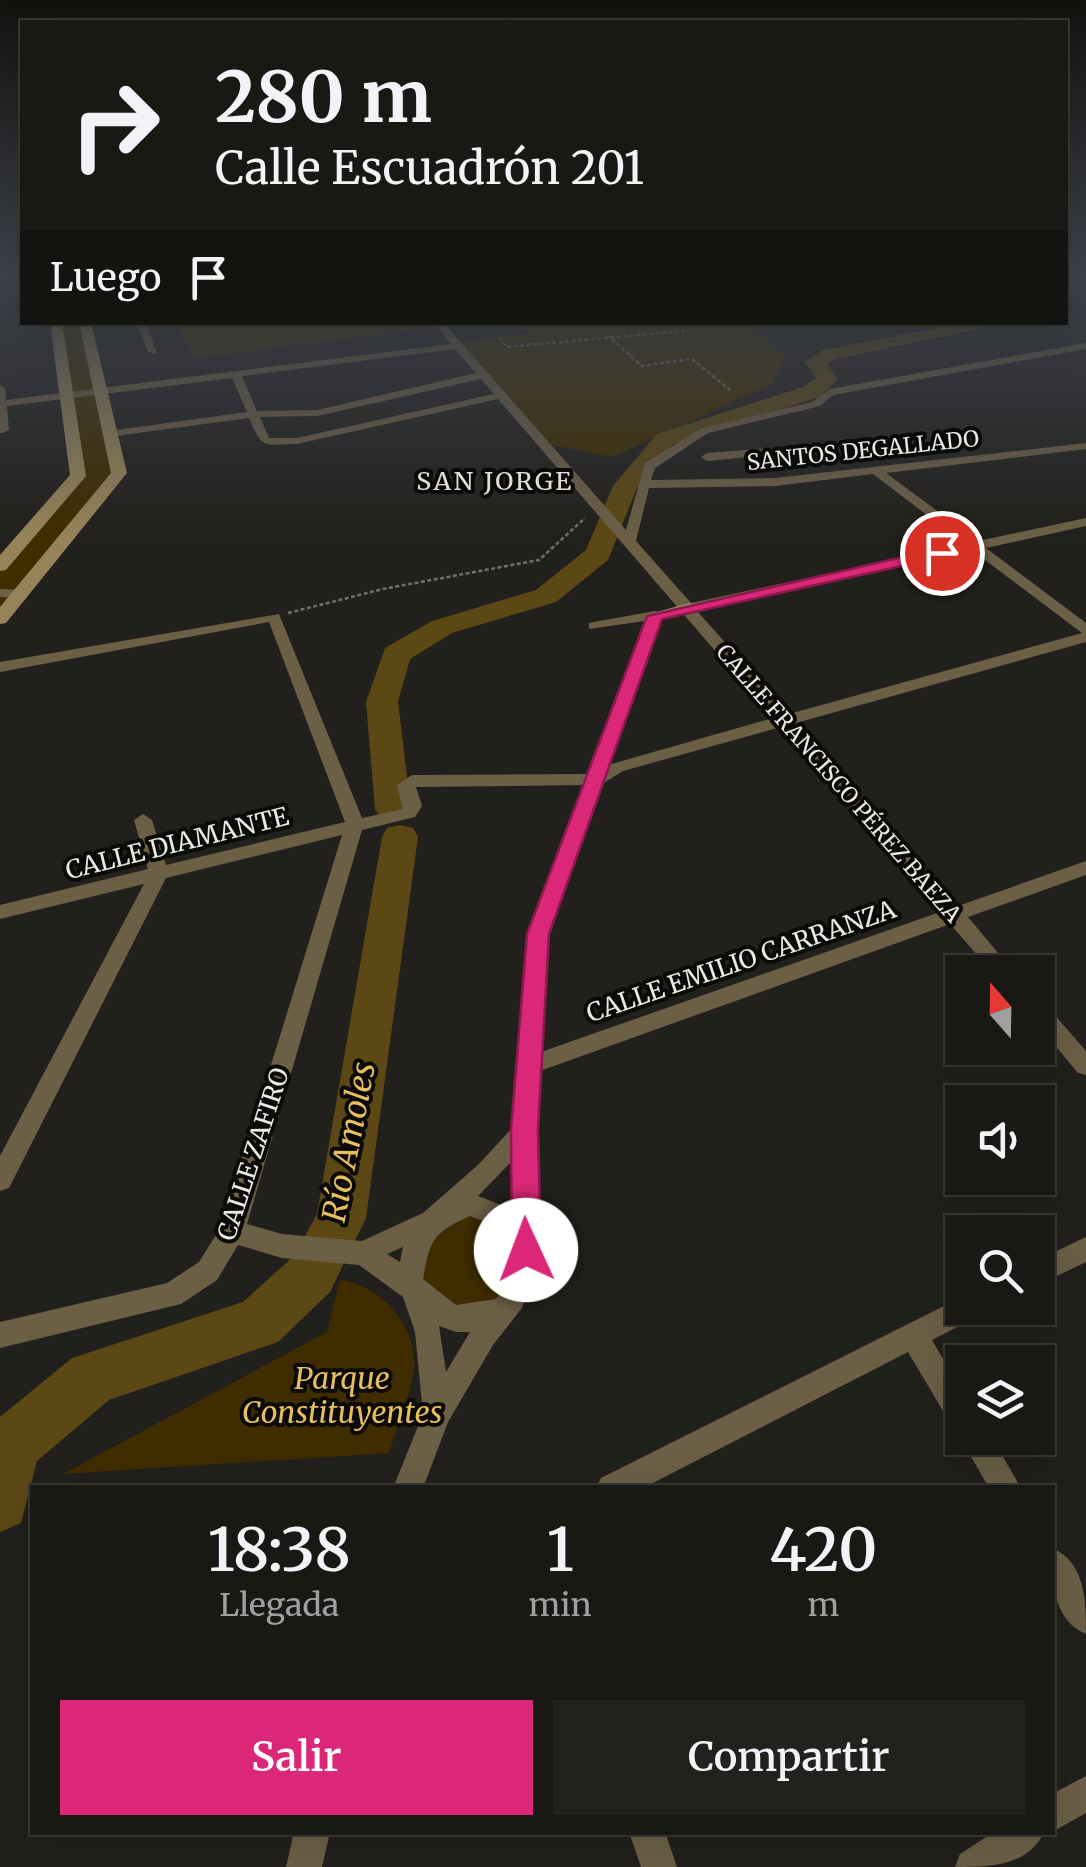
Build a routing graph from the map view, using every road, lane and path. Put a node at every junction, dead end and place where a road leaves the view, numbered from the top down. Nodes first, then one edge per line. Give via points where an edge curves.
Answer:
1 (62, 363) edge
2 (93, 363) edge
3 (322, 363) edge
4 (472, 363) edge
5 (639, 363) edge
6 (666, 363) edge
7 (696, 363) edge
8 (991, 363) edge
9 (236, 374) junction
10 (482, 375) junction
11 (0, 388) edge
12 (98, 391) junction
13 (731, 391) dead end
14 (502, 394) junction
15 (67, 395) junction
16 (1, 404) edge
17 (253, 414) junction
18 (4, 430) dead end
19 (108, 434) junction
20 (691, 438) junction
21 (858, 444) dead end
22 (1086, 446) edge
23 (707, 457) junction
24 (874, 470) junction
25 (644, 484) junction
26 (726, 484) junction
27 (606, 514) junction
28 (1086, 522) edge
29 (628, 540) junction
30 (978, 545) junction
31 (0, 566) edge
32 (0, 593) edge
33 (22, 594) junction
34 (690, 608) junction
35 (655, 616) junction
36 (274, 617) junction
37 (0, 619) edge
38 (594, 626) dead end
39 (1086, 634) edge
40 (0, 667) edge
41 (787, 722) junction
42 (598, 779) junction
43 (143, 820) dead end
44 (360, 823) junction
45 (1086, 868) edge
46 (160, 874) junction
47 (0, 912) edge
48 (954, 916) junction
49 (989, 955) edge
50 (1055, 1030) edge
51 (527, 1066) junction
52 (1086, 1066) edge
53 (524, 1130) junction
54 (0, 1180) edge
55 (434, 1217) junction
56 (232, 1232) junction
57 (1086, 1249) edge
58 (526, 1250) junction
59 (354, 1252) junction
60 (1055, 1264) edge
61 (412, 1288) junction
62 (505, 1308) junction
63 (945, 1319) edge
64 (0, 1335) edge
65 (913, 1335) junction
66 (945, 1388) edge
67 (437, 1414) junction
68 (986, 1455) edge
69 (409, 1485) edge
70 (618, 1485) edge
71 (1004, 1485) edge
72 (1055, 1569) edge
73 (1086, 1618) edge
74 (1086, 1793) edge
75 (1055, 1813) edge
76 (311, 1835) edge
77 (648, 1835) edge
78 (1021, 1835) edge
79 (304, 1867) edge
80 (658, 1867) edge
81 (973, 1867) edge

1 - 15 street
2 - 12 street
3 - 9 street
4 - 10 street, CALLE FRANCISCO PÉREZ BAEZA
5 - 6 path
7 - 13 path
8 - 20 street via 830,392 816,404
9 - 12 street
9 - 17 street
10 - 14 street, CALLE FRANCISCO PÉREZ BAEZA
10 - 17 street via 317,413
11 - 16 street
12 - 15 street
12 - 19 street
14 - 17 street via 297,441 265,441
14 - 27 street, CALLE FRANCISCO PÉREZ BAEZA
15 - 16 street
15 - 31 street via 78,476
16 - 18 street
17 - 19 street
19 - 33 street via 118,473
20 - 23 street
20 - 25 street via 649,466
21 - 23 street
22 - 24 street, SANTOS DEGALLADO
23 - 26 street
24 - 26 street, SANTOS DEGALLADO
24 - 30 street
25 - 26 street, SANTOS DEGALLADO
25 - 29 street
27 - 29 street, CALLE FRANCISCO PÉREZ BAEZA
27 - 36 path via 574,522 539,560
28 - 30 street
29 - 34 street, CALLE FRANCISCO PÉREZ BAEZA
30 - 34 street
30 - 39 street
32 - 33 street
33 - 37 street
34 - 35 street
34 - 41 street, CALLE FRANCISCO PÉREZ BAEZA
35 - 38 street
35 - 42 street
36 - 40 street
36 - 44 street
39 - 41 street
41 - 42 street via 617,767
41 - 48 street, CALLE FRANCISCO PÉREZ BAEZA
42 - 44 street, CALLE DIAMANTE via 412,781 406,785 409,813
42 - 51 street via 538,934
43 - 46 street
44 - 46 street, CALLE DIAMANTE
44 - 56 street, CALLE ZAFIRO
45 - 48 street, CALLE EMILIO CARRANZA
46 - 47 street, CALLE DIAMANTE
46 - 54 street
48 - 49 street, CALLE FRANCISCO PÉREZ BAEZA
48 - 51 street, CALLE EMILIO CARRANZA
50 - 52 street
51 - 53 street
53 - 55 street via 488,1172
53 - 58 street
55 - 58 street via 468,1204 499,1212 513,1221
55 - 59 street
55 - 61 street via 417,1242
56 - 59 street via 282,1246
56 - 64 street, CALLE ZAFIRO via 208,1271 172,1295
57 - 60 street
58 - 62 street via 522,1287
59 - 61 street
61 - 62 street via 455,1320
61 - 67 street via 428,1332
62 - 67 street
63 - 65 street
65 - 66 street
65 - 70 street
67 - 69 street
68 - 71 street
72 - 73 street
74 - 75 street
76 - 79 street
77 - 80 street
78 - 81 street

